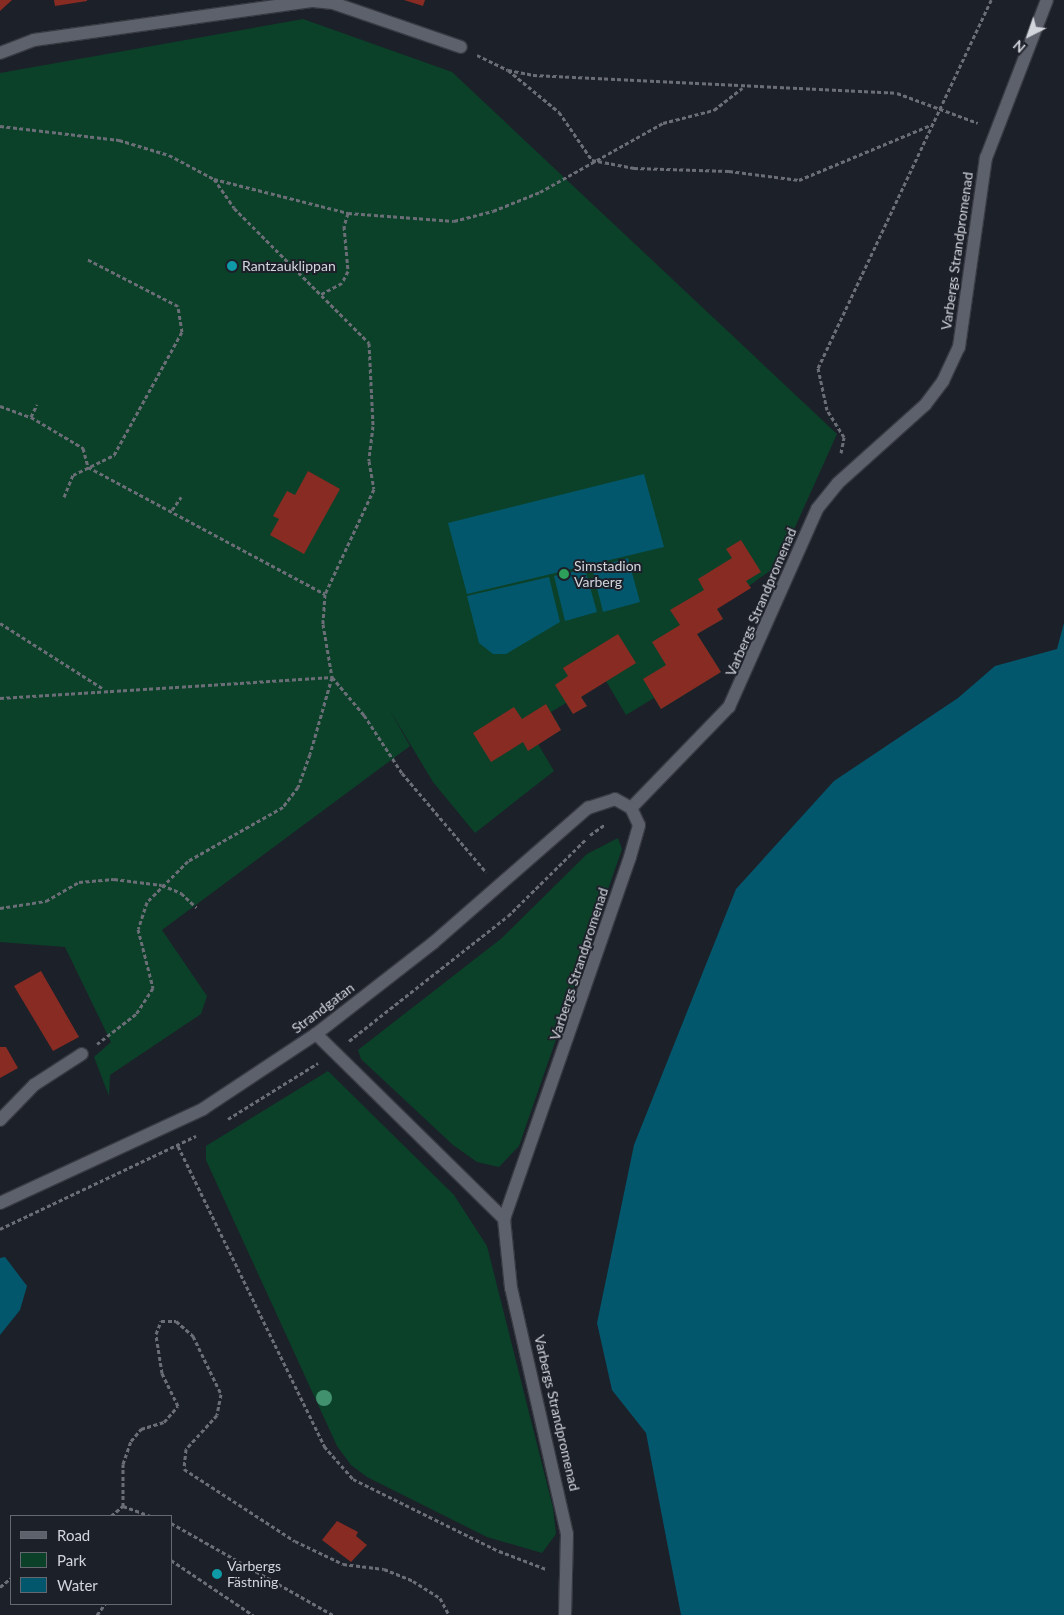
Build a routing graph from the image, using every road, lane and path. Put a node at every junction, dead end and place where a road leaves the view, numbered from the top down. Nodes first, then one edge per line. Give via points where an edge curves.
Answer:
1 (992, 0) edge
2 (1047, 0) edge
3 (333, 1) edge
4 (461, 47) joint
5 (0, 53) edge
6 (508, 70) junction
7 (742, 88) junction
8 (940, 106) junction
9 (933, 124) junction
10 (0, 126) edge
11 (995, 131) junction
12 (592, 160) junction
13 (214, 179) junction
14 (348, 213) junction
15 (87, 259) dead end
16 (321, 294) junction
17 (37, 404) dead end
18 (0, 406) edge
19 (31, 417) junction
20 (840, 458) dead end
21 (88, 467) junction
22 (64, 497) dead end
23 (181, 497) dead end
24 (172, 510) junction
25 (325, 594) junction
26 (0, 623) edge
27 (332, 677) junction
28 (103, 689) junction
29 (0, 698) edge
30 (631, 808) junction
31 (162, 884) junction
32 (499, 888) junction
33 (196, 907) dead end
34 (0, 908) edge
35 (316, 1034) junction
36 (82, 1054) joint
37 (0, 1120) edge
38 (178, 1146) dead end
39 (0, 1203) edge
40 (504, 1219) junction
41 (124, 1506) junction
42 (112, 1515) edge
43 (147, 1515) edge
44 (172, 1524) edge
45 (172, 1561) edge
46 (568, 1576) junction
47 (10, 1579) edge
48 (0, 1587) edge
49 (105, 1605) edge
50 (97, 1615) edge
51 (252, 1615) edge
52 (333, 1615) edge
53 (449, 1615) edge
54 (566, 1615) edge

1 - 8 path
2 - 11 street, Varbergs Strandpromenad
3 - 4 street
3 - 5 street via 290,2 146,22 34,40
4 - 6 path
6 - 7 path
6 - 12 path via 559,112
7 - 8 path via 897,93
7 - 12 path via 714,110 662,123
8 - 9 path
8 - 11 path
9 - 12 path via 799,180 729,171 634,168
9 - 20 path via 818,368 827,410 844,437
10 - 13 path via 119,140 169,155
11 - 30 street, Varbergs Strandpromenad via 977,209 959,347 943,381 925,405 838,483 817,509 729,707
12 - 14 path via 540,192 454,222
13 - 14 path
13 - 16 path via 234,208
14 - 16 path via 344,226 348,271 342,283
15 - 21 path via 178,306 182,332 114,455
16 - 25 path via 369,343 373,426 369,461 374,488
17 - 19 path
18 - 19 path
19 - 21 path via 83,448
21 - 22 path via 73,475
21 - 24 path
23 - 24 path
24 - 25 path
25 - 27 path via 323,624
26 - 28 path
27 - 28 path
27 - 31 path via 298,787 283,807 188,861
27 - 32 path via 364,715 402,772
28 - 29 path
30 - 32 street, Strandgatan via 615,799 601,800
30 - 40 street, Varbergs Strandpromenad via 639,825 630,857
31 - 33 path via 181,893
31 - 34 path via 114,879 79,882 46,902
31 - 36 path via 148,902 138,929 153,988 136,1014
32 - 35 street, Strandgatan
35 - 39 street, Strandgatan via 203,1109
35 - 40 street
36 - 37 street via 34,1085
38 - 46 path via 324,1446 352,1479 499,1551
40 - 46 street, Varbergs Strandpromenad via 512,1288 560,1490
41 - 42 path
41 - 43 path
41 - 53 path via 123,1464 131,1441 141,1429 173,1416 178,1406 162,1374 156,1334 162,1321 176,1321 193,1336 221,1394 217,1415 186,1449 184,1469 295,1541 343,1564 384,1569 413,1581 440,1598
44 - 52 path
45 - 51 path
46 - 54 street, Varbergs Strandpromenad
47 - 48 path
49 - 50 path

